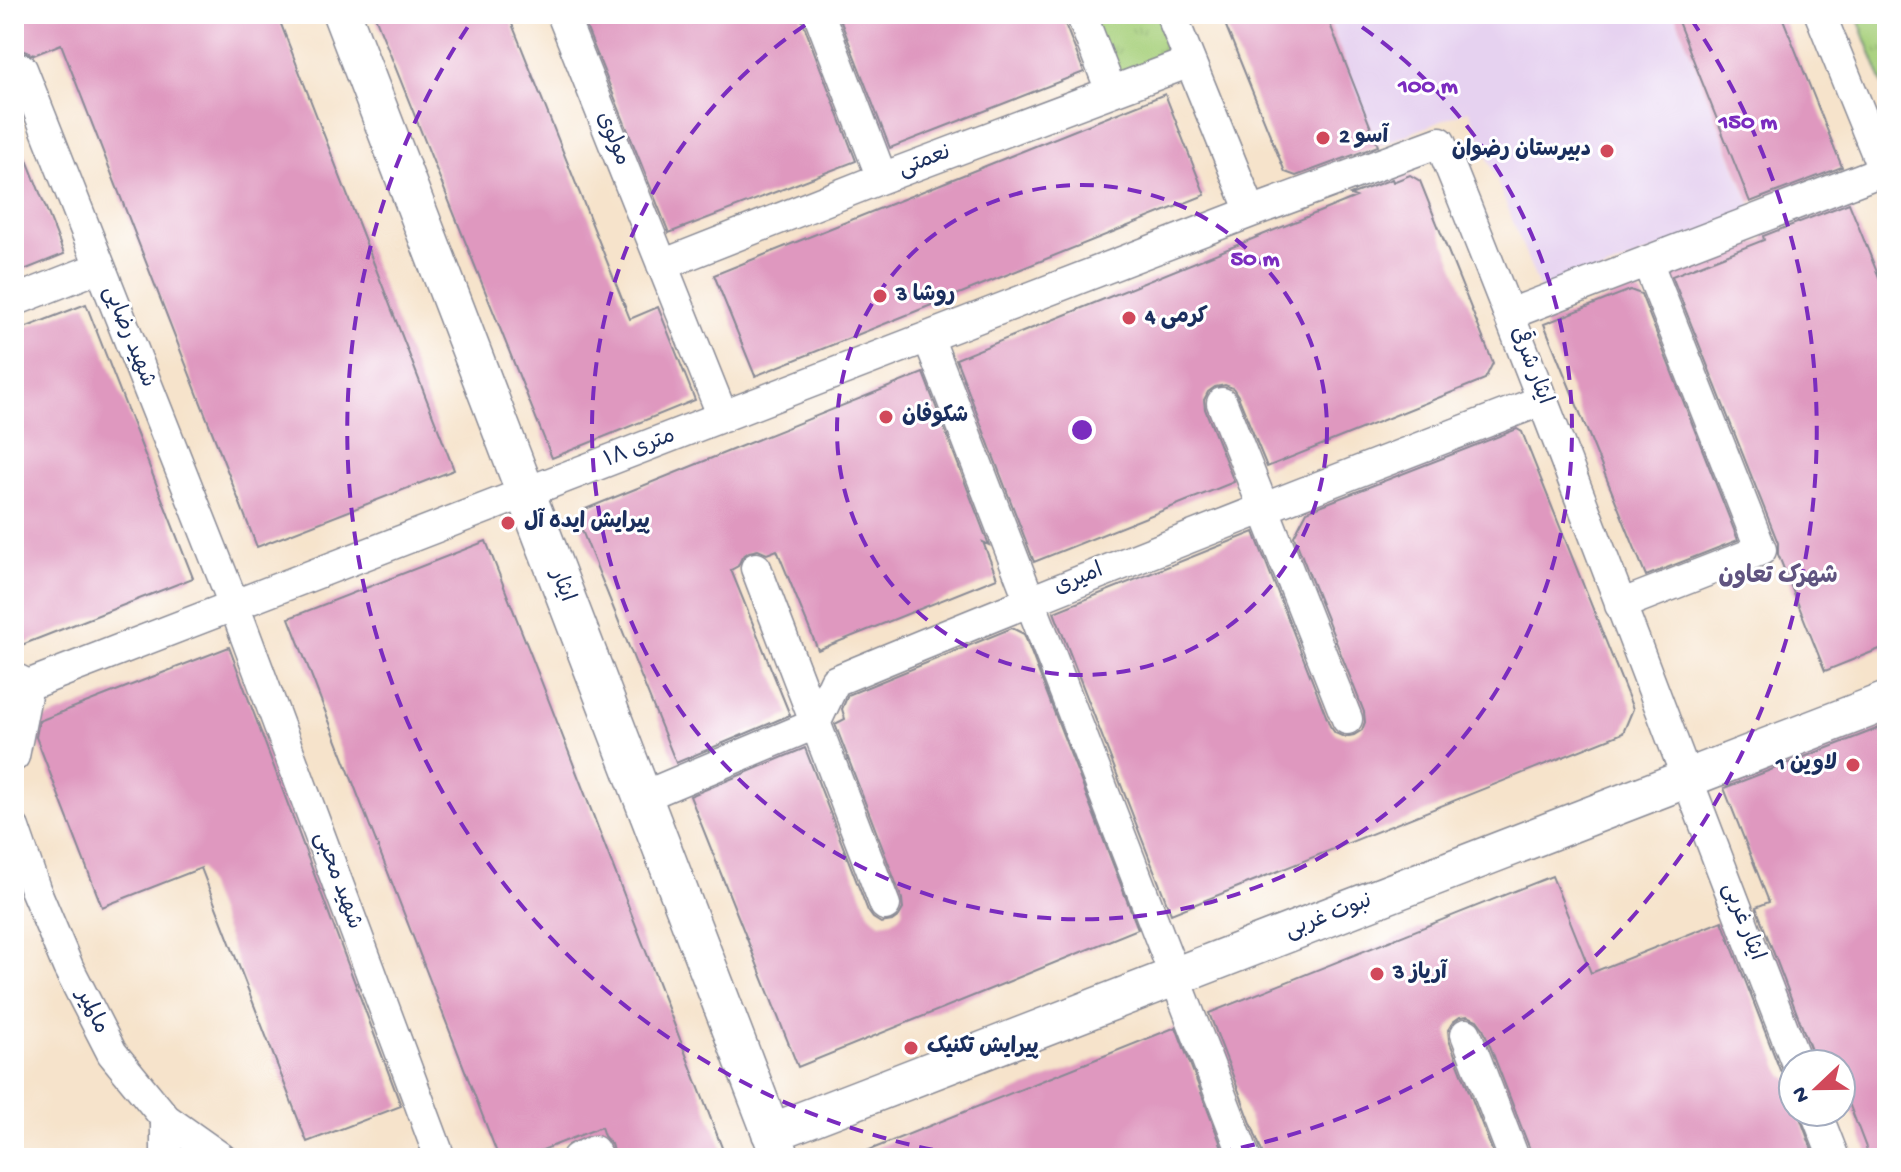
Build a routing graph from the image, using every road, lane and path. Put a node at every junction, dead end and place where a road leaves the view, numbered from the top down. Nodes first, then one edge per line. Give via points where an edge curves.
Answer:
1 (342, 14) edge
2 (562, 14) edge
3 (819, 14) edge
4 (1081, 14) edge
5 (1171, 14) edge
6 (1820, 14) edge
7 (1190, 62) junction
8 (22, 69) dead end
9 (1111, 91) junction
10 (1885, 174) edge
11 (882, 178) junction
12 (1251, 212) junction
13 (1647, 261) junction
14 (662, 265) junction
15 (100, 267) junction
16 (14, 301) edge
17 (1510, 314) junction
18 (928, 337) junction
19 (1543, 400) junction
20 (1222, 403) dead end
21 (723, 417) junction
22 (526, 493) junction
23 (1263, 507) junction
24 (756, 568) dead end
25 (1028, 600) junction
26 (234, 605) junction
27 (1620, 605) junction
28 (21, 682) edge
29 (1887, 701) edge
30 (1347, 719) dead end
31 (815, 724) junction
32 (14, 756) edge
33 (1686, 780) junction
34 (642, 797) junction
35 (14, 828) edge
36 (885, 905) dead end
37 (1176, 976) junction
38 (1466, 1034) dead end
39 (1791, 1048) edge
40 (166, 1119) junction
41 (1822, 1128) edge
42 (776, 1146) edge
43 (166, 1158) edge
44 (221, 1158) edge
45 (440, 1158) edge
46 (577, 1158) edge
47 (597, 1158) edge
48 (1245, 1158) edge
49 (1514, 1158) edge
50 (1834, 1158) edge

1 - 22 street, ایثار
2 - 14 street, مولوی
3 - 11 street
4 - 9 street
5 - 7 street
6 - 10 street
7 - 9 street, نعمتی
7 - 12 street
8 - 15 street, شهید رضایی
9 - 11 street, نعمتی
10 - 13 street
11 - 14 street, نعمتی
12 - 17 street, ایثار شرقی via 1440,142
12 - 18 street, ۱۸ متری
13 - 17 street
13 - 27 street via 1761,550
14 - 21 street, مولوی
15 - 16 street
15 - 26 street, شهید رضایی
17 - 19 street, ایثار شرقی
18 - 21 street, ۱۸ متری
18 - 25 street
19 - 23 street, امیری
19 - 27 street, ایثار شرقی
20 - 23 street
21 - 22 street, ۱۸ متری
22 - 26 street, ۱۸ متری
22 - 34 street, ایثار
23 - 25 street, امیری
23 - 30 street
24 - 31 street
25 - 31 street, امیری via 835,681
25 - 37 street
26 - 28 street, ۱۸ متری
26 - 45 street, شهید محبی
27 - 33 street, ایثار شرقی
28 - 32 street
29 - 33 street, نبوت غربی
31 - 34 street
31 - 36 street
33 - 37 street, نبوت غربی
33 - 39 street, ایثار غربی
34 - 42 street, ایثار
35 - 40 street, مالمیر via 68,967 112,1053
37 - 42 street, نبوت غربی
37 - 48 street
38 - 49 street
40 - 43 street
40 - 44 street, مالمیر
41 - 50 street
46 - 47 street via 594,1151

